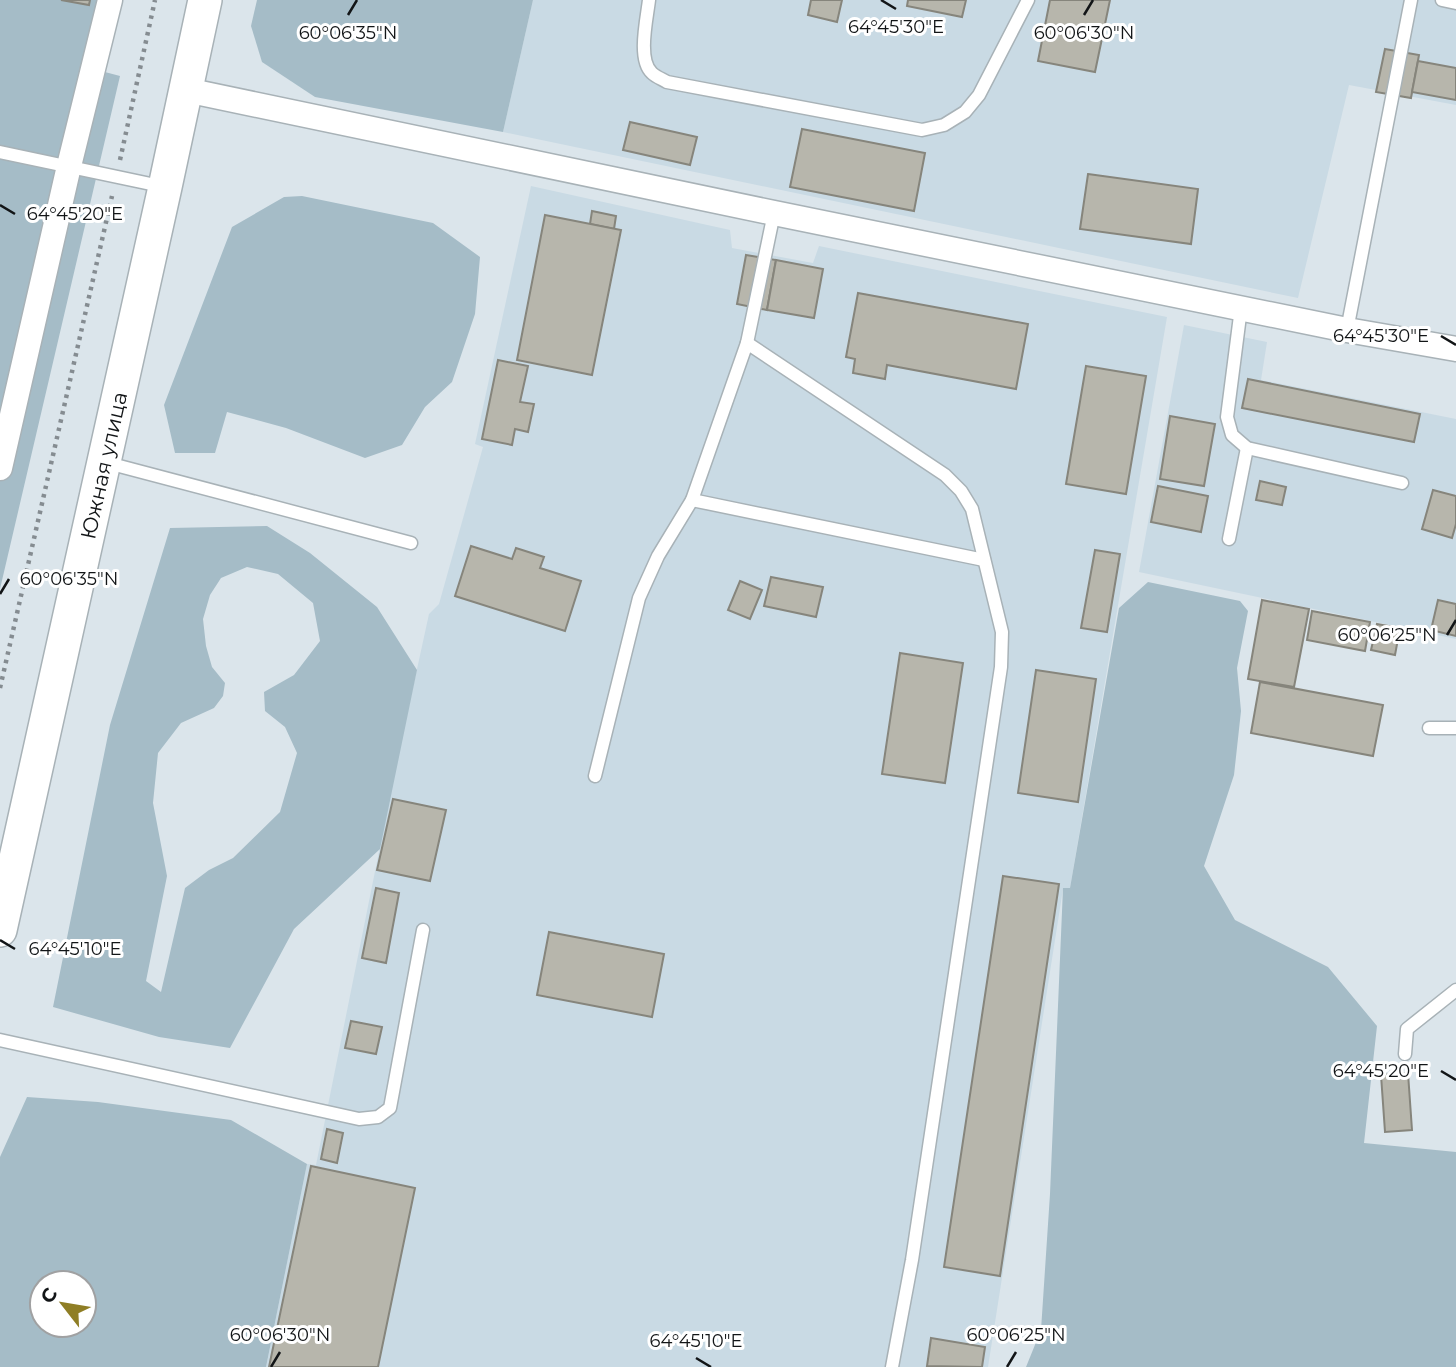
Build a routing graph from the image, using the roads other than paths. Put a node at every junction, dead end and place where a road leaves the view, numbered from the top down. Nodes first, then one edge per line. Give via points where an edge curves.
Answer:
1 (110, 0) edge
2 (205, 0) edge
3 (649, 0) edge
4 (1028, 0) edge
5 (1411, 0) edge
6 (1442, 0) edge
7 (1456, 3) edge
8 (186, 90) junction
9 (0, 152) edge
10 (69, 166) junction
11 (165, 187) junction
12 (774, 213) junction
13 (1241, 308) junction
14 (1347, 330) junction
15 (747, 343) junction
16 (1456, 349) edge
17 (1247, 448) junction
18 (103, 462) junction
19 (0, 468) edge
20 (1402, 483) dead end
21 (692, 500) junction
22 (1230, 539) dead end
23 (411, 543) dead end
24 (985, 560) junction
25 (1429, 728) dead end
26 (1456, 728) edge
27 (595, 776) dead end
28 (0, 930) edge
29 (423, 930) dead end
30 (1456, 990) edge
31 (0, 1040) edge
32 (1405, 1054) dead end
33 (892, 1367) edge

1 - 10 street
2 - 8 main road, Южная улица
3 - 4 lane via 644,60 650,72 667,82 922,130 944,125 965,112 979,95
5 - 14 lane
6 - 7 lane
8 - 11 main road, Южная улица
8 - 12 street
9 - 10 lane
10 - 11 lane
10 - 19 street
11 - 18 main road, Южная улица
12 - 13 street
12 - 15 lane
13 - 14 street
13 - 17 lane via 1227,417 1231,435
14 - 16 street
15 - 21 lane
15 - 24 lane via 944,475 972,509
17 - 20 lane
17 - 22 lane
18 - 23 lane
18 - 28 main road, Южная улица
21 - 24 lane
21 - 27 lane via 639,598
24 - 33 lane via 1002,632 1001,667
25 - 26 lane
29 - 31 lane via 390,1108 378,1117 359,1119
30 - 32 lane via 1407,1029

